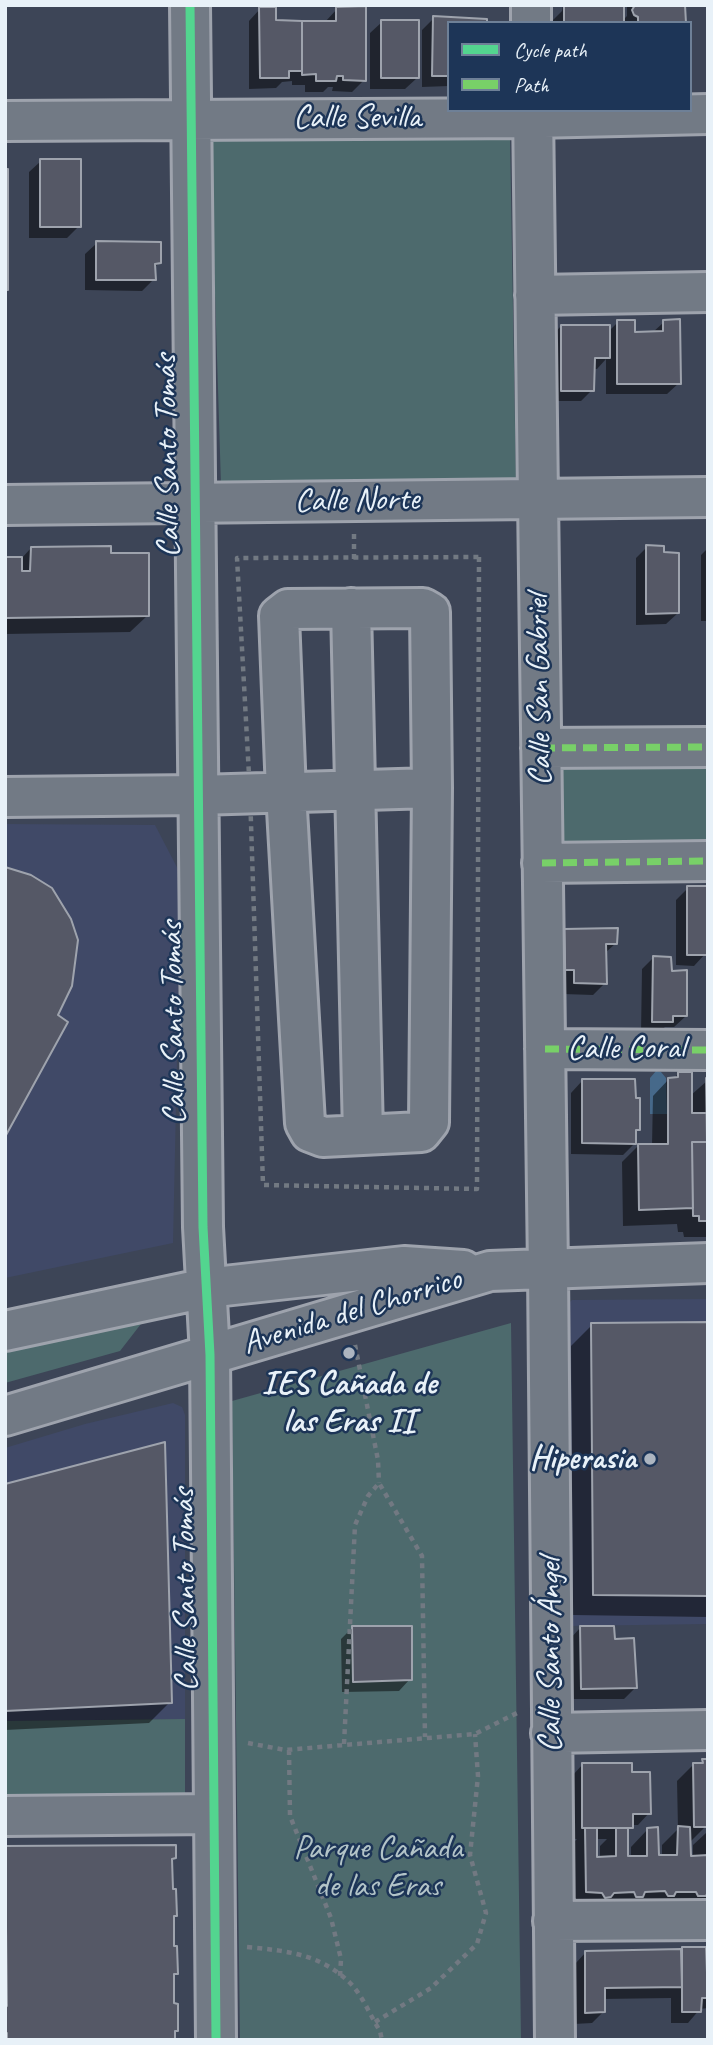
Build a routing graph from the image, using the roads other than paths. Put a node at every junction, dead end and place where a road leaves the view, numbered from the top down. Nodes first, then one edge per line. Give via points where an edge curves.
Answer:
1 (190, 5) edge
2 (533, 114) edge
3 (708, 114) edge
4 (191, 118) junction
5 (5, 121) edge
6 (708, 292) edge
7 (535, 295) junction
8 (708, 497) edge
9 (538, 499) junction
10 (195, 503) junction
11 (5, 505) edge
12 (351, 608) junction
13 (708, 747) edge
14 (541, 748) junction
15 (432, 788) junction
16 (356, 790) junction
17 (286, 792) junction
18 (198, 795) junction
19 (5, 797) edge
20 (708, 861) edge
21 (542, 863) junction
22 (545, 1049) junction
23 (708, 1050) edge
24 (363, 1135) junction
25 (708, 1264) edge
26 (548, 1270) junction
27 (490, 1271) junction
28 (206, 1288) junction
29 (5, 1331) edge
30 (210, 1355) junction
31 (5, 1416) edge
32 (708, 1730) edge
33 (551, 1733) junction
34 (214, 1814) junction
35 (5, 1816) edge
36 (708, 1920) edge
37 (553, 1921) junction
38 (216, 2040) edge
39 (555, 2040) edge

1 - 4 street, Calle Santo Tomás
2 - 3 street, Calle Sevilla
2 - 4 street, Calle Sevilla
2 - 7 street, Calle San Gabriel
4 - 5 street, Calle Sevilla
4 - 10 street, Calle Santo Tomás
6 - 7 street
7 - 9 street, Calle San Gabriel
8 - 9 street, Calle Norte
9 - 10 street, Calle Norte
9 - 14 street, Calle San Gabriel
10 - 11 street, Calle Norte
10 - 18 street, Calle Santo Tomás
12 - 15 street via 423,608 430,612
12 - 16 street
12 - 17 street via 288,609 279,616
13 - 14 street
14 - 21 street, Calle San Gabriel
15 - 16 street
15 - 24 street via 429,1122 421,1132
16 - 17 street
16 - 24 street
17 - 18 street
17 - 24 street via 304,1123 310,1132 323,1137
18 - 19 street
18 - 28 street, Calle Santo Tomás
20 - 21 street
21 - 22 street, Calle San Gabriel
22 - 23 street, Calle Coral
22 - 26 street, Calle San Gabriel
25 - 26 street, Avenida del Chorrico
26 - 27 street, Avenida del Chorrico
26 - 33 street, Calle Santo Ángel
27 - 28 street, Avenida del Chorrico via 404,1266
27 - 30 street, Avenida del Chorrico
28 - 29 street, Avenida del Chorrico
28 - 30 street, Calle Santo Tomás
30 - 31 street, Avenida del Chorrico
30 - 34 street, Calle Santo Tomás
32 - 33 street
33 - 37 street, Calle Santo Ángel
34 - 35 street
34 - 38 street, Calle Santo Tomás
36 - 37 street
37 - 39 street, Calle Santo Ángel

